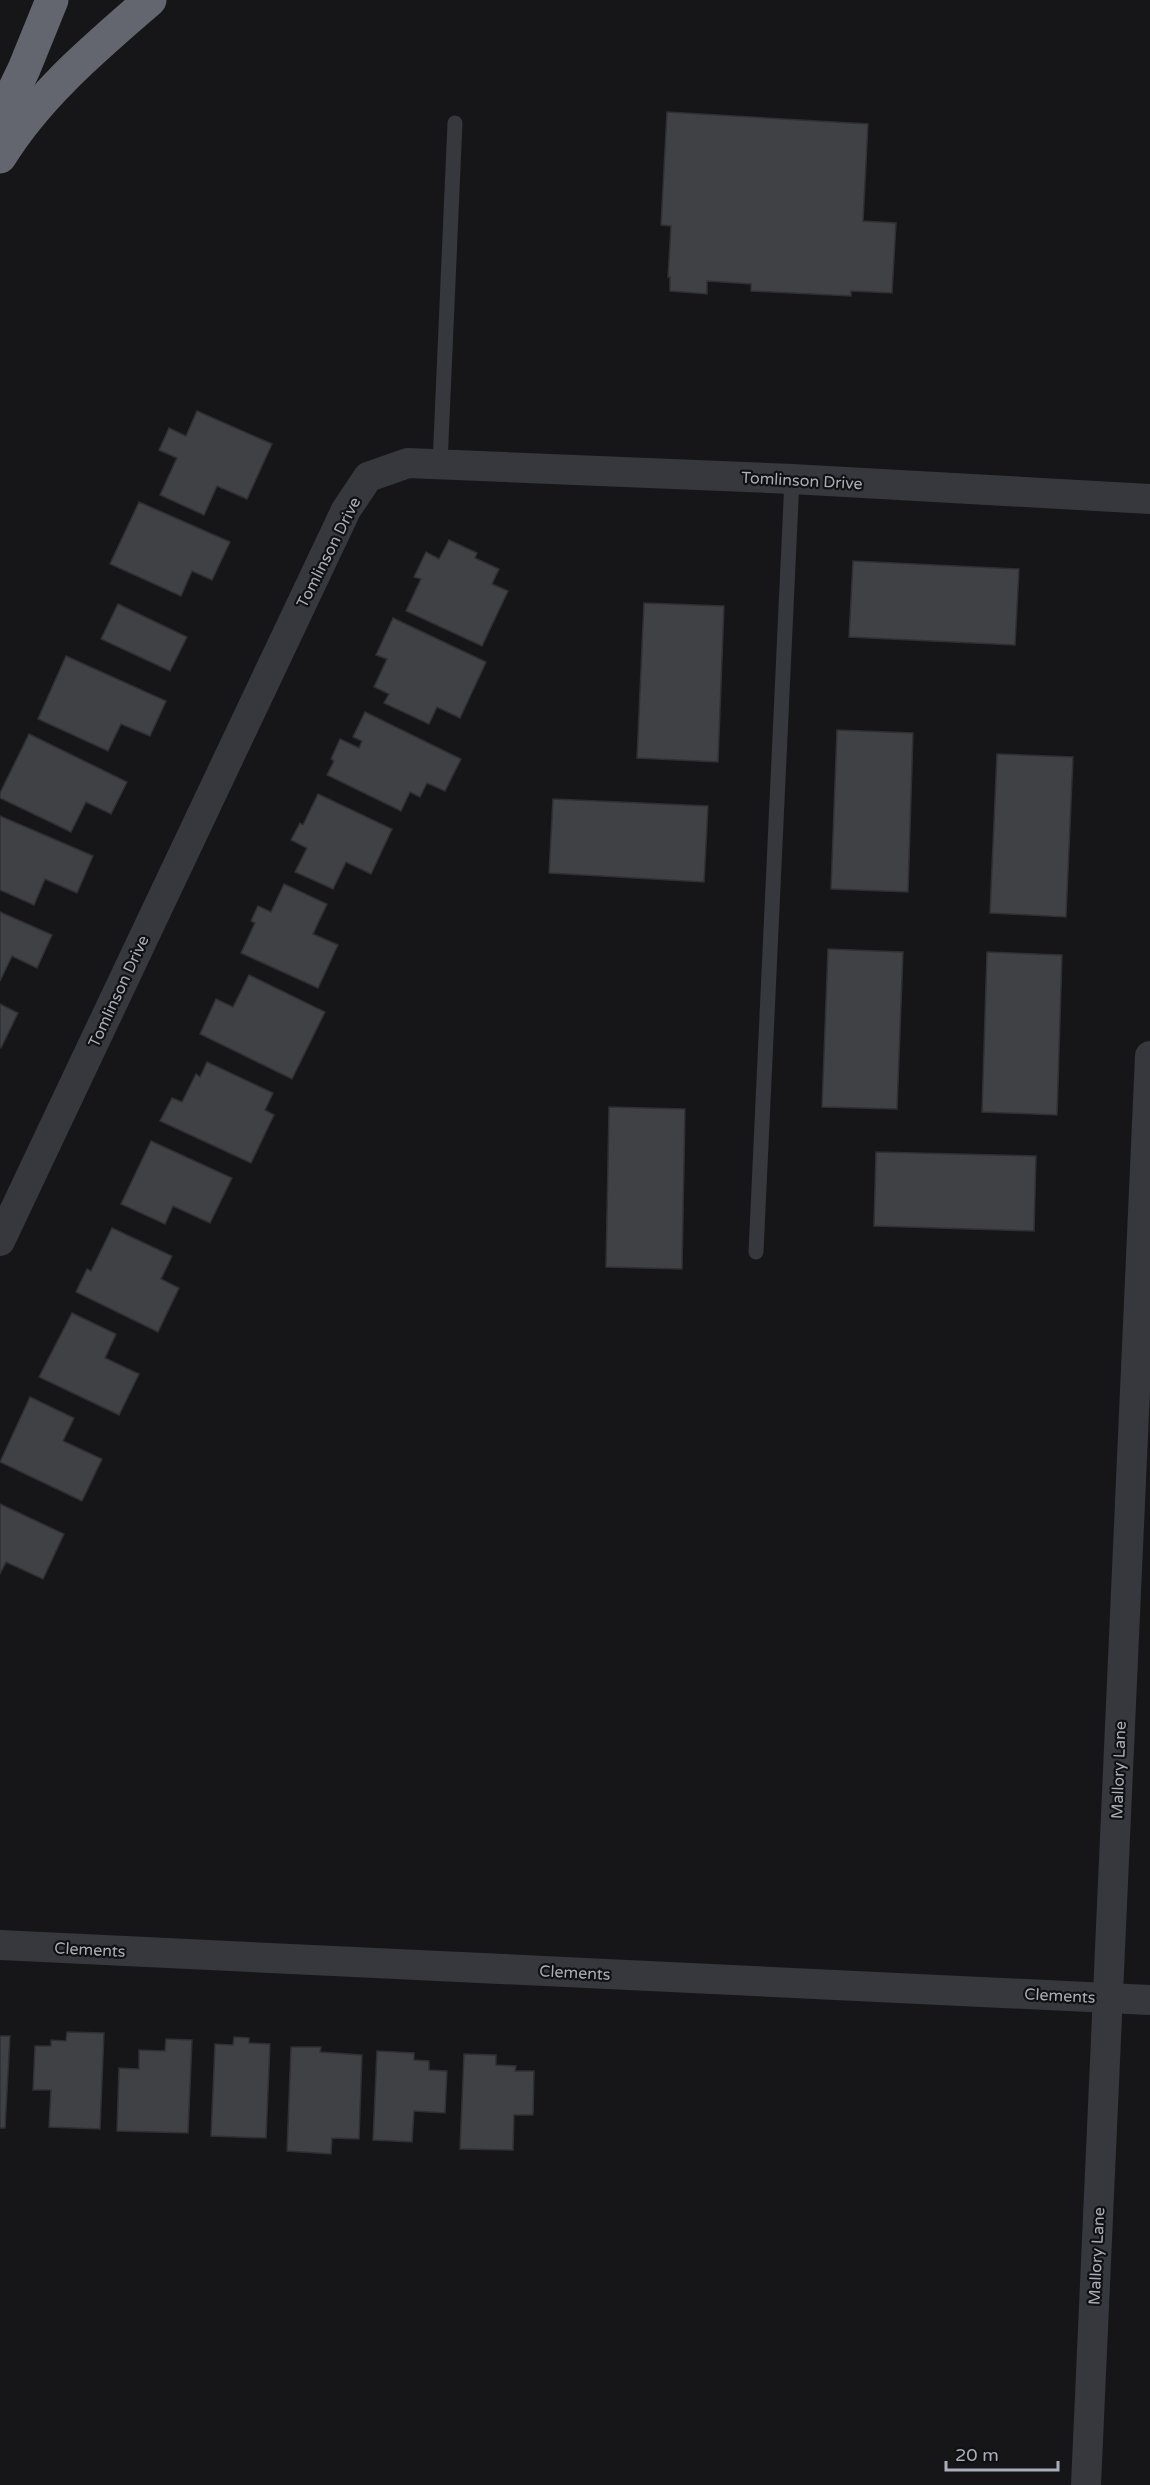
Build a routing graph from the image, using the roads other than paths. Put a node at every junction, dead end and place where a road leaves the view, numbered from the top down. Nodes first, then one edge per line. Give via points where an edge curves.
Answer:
1 (52, 0) edge
2 (150, 0) edge
3 (0, 119) edge
4 (455, 123) dead end
5 (0, 158) edge
6 (440, 464) junction
7 (792, 479) junction
8 (1150, 499) edge
9 (1150, 1056) edge
10 (0, 1241) edge
11 (756, 1252) dead end
12 (1143, 1353) edge
13 (0, 1945) edge
14 (1108, 1998) junction
15 (1150, 2000) edge
16 (1086, 2485) edge

1 - 3 highway
2 - 5 highway via 81,60 12,137
4 - 6 lane
6 - 7 street, Tomlinson Drive
6 - 10 street, Tomlinson Drive via 408,463 368,477 346,510
7 - 8 street, Tomlinson Drive
7 - 11 lane
9 - 12 street, Mallory Lane
12 - 14 street, Mallory Lane
13 - 14 street, Clements
14 - 15 street, Clements
14 - 16 street, Mallory Lane

